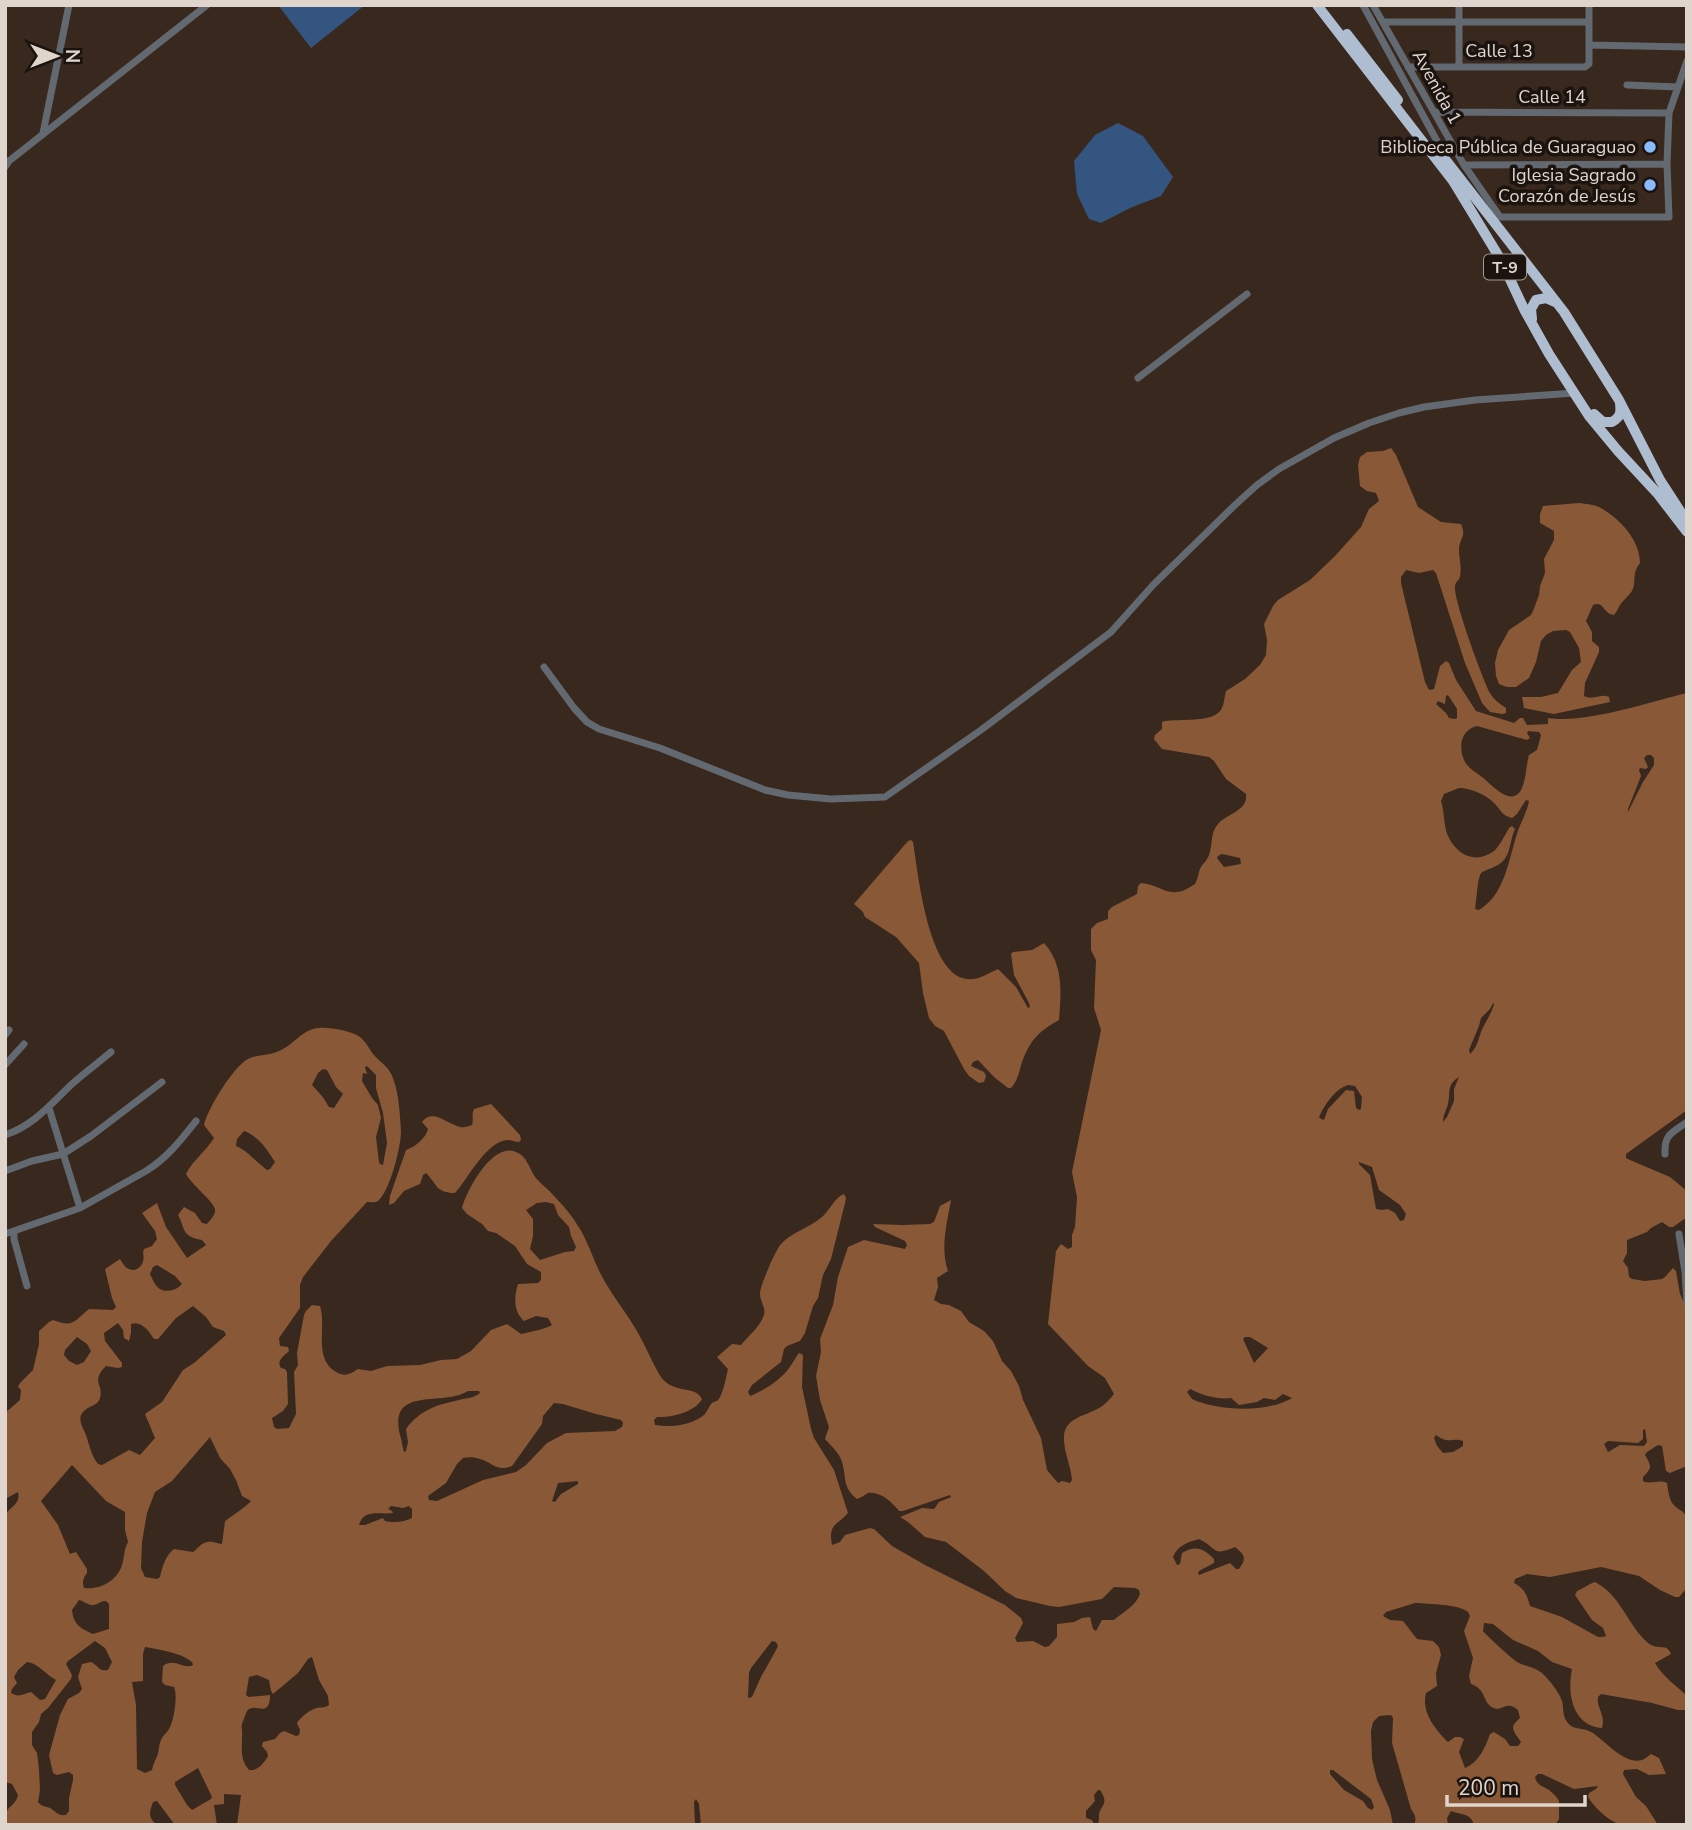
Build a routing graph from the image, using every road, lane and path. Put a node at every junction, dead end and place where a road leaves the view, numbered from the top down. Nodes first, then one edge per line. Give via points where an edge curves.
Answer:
1 (69, 5) edge
2 (206, 5) edge
3 (1317, 5) edge
4 (1324, 5) edge
5 (1363, 5) edge
6 (1373, 5) edge
7 (1459, 5) edge
8 (1589, 5) edge
9 (1383, 22) junction
10 (1459, 22) junction
11 (1589, 22) junction
12 (1589, 45) junction
13 (1687, 47) edge
14 (1687, 61) edge
15 (1408, 67) junction
16 (1459, 67) junction
17 (1627, 85) dead end
18 (1678, 87) junction
19 (1434, 112) junction
20 (1669, 113) junction
21 (43, 133) junction
22 (1667, 164) junction
23 (1464, 165) junction
24 (5, 167) edge
25 (1451, 167) junction
26 (1247, 294) dead end
27 (1558, 303) junction
28 (1534, 328) junction
29 (1138, 378) dead end
30 (1572, 389) junction
31 (1619, 400) junction
32 (1687, 520) edge
33 (1687, 532) edge
34 (544, 667) dead end
35 (24, 1044) dead end
36 (111, 1052) dead end
37 (5, 1065) edge
38 (162, 1082) dead end
39 (49, 1108) junction
40 (196, 1121) dead end
41 (1687, 1122) edge
42 (5, 1135) edge
43 (63, 1154) junction
44 (1665, 1154) dead end
45 (5, 1171) edge
46 (80, 1208) junction
47 (10, 1233) edge
48 (1679, 1234) dead end
49 (27, 1286) dead end
50 (1687, 1303) edge

1 - 21 street
2 - 21 street
3 - 28 highway, T-9 via 1471,207
4 - 25 highway, T-9
5 - 25 street
6 - 9 street, Avenida 1
7 - 10 street
8 - 11 street
9 - 10 street
9 - 15 street, Avenida 1
10 - 11 street
10 - 16 street
11 - 12 street
12 - 13 street
12 - 16 street, Calle 13 via 1585,67
14 - 18 street
15 - 16 street, Calle 13
15 - 19 street, Avenida 1
17 - 18 street
18 - 20 street
19 - 20 street, Calle 14
19 - 23 street, Avenida 1
20 - 22 street
21 - 24 street
22 - 23 street
22 - 23 street, Avenida 1 via 1669,217 1500,217
25 - 27 highway, T-9
26 - 29 street
27 - 28 highway, T-9 via 1536,300 1531,309
27 - 31 highway, T-9
28 - 30 highway, T-9
30 - 31 highway, T-9 via 1604,422 1619,417
30 - 33 highway, T-9
30 - 34 street via 1424,407 1369,423 1298,458 1247,494 1111,632 885,797 831,799 765,790 600,729 574,708
31 - 32 highway, T-9 via 1656,473
35 - 37 street
36 - 39 street
38 - 43 street
39 - 42 street
39 - 43 street
40 - 46 street via 157,1165
41 - 44 street via 1666,1138
43 - 45 street
43 - 46 street
46 - 47 street
47 - 49 street
48 - 50 street

